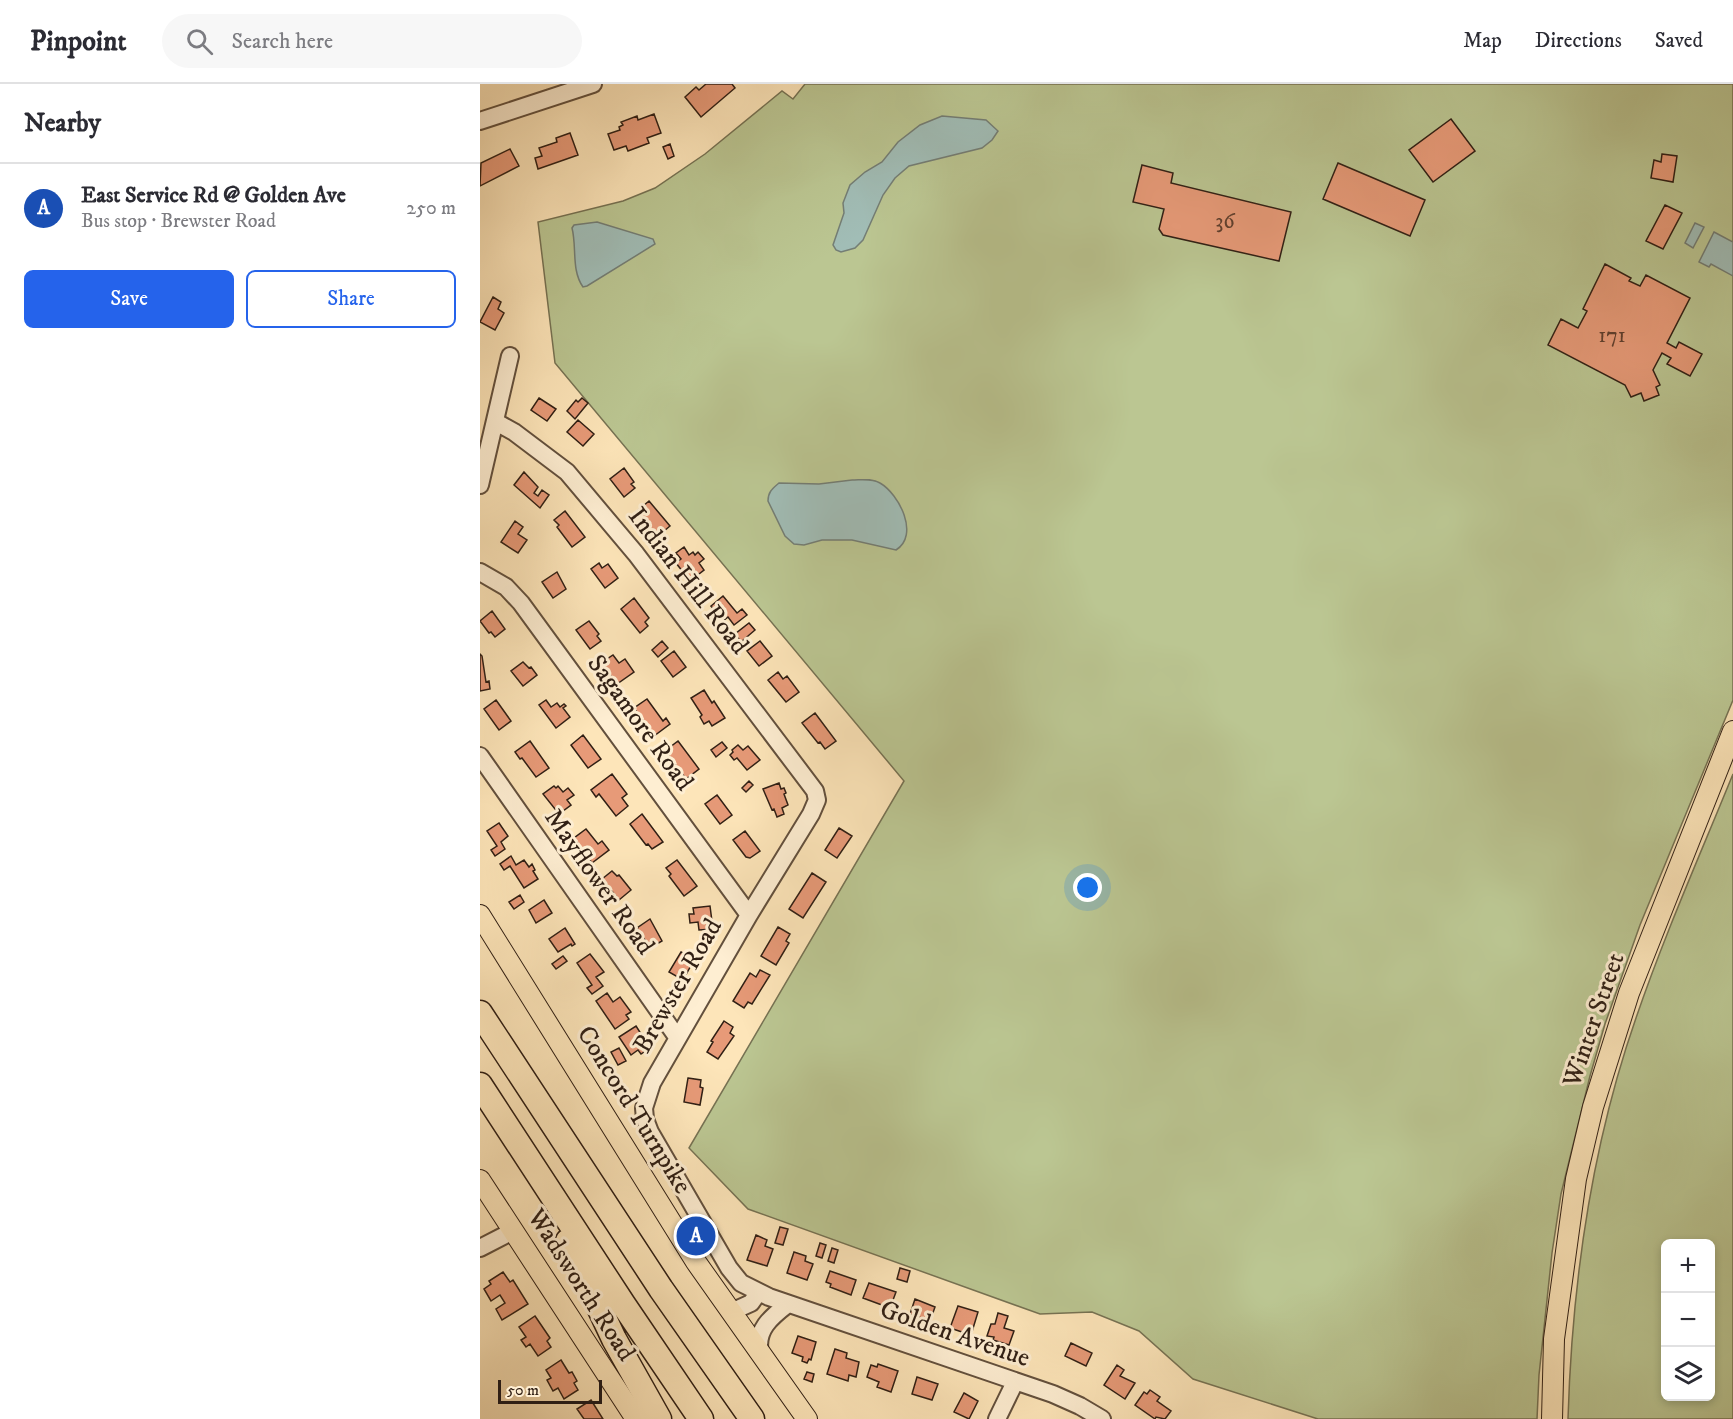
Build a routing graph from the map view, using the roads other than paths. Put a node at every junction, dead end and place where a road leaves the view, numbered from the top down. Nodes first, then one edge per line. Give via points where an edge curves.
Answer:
1 (593, 84) edge
2 (480, 121) edge
3 (510, 356) dead end
4 (496, 422) junction
5 (480, 485) edge
6 (480, 572) edge
7 (1733, 731) edge
8 (480, 756) edge
9 (816, 795) joint
10 (480, 915) edge
11 (749, 915) junction
12 (480, 1012) edge
13 (677, 1037) junction
14 (480, 1085) edge
15 (480, 1180) edge
16 (542, 1181) junction
17 (513, 1231) junction
18 (480, 1248) edge
19 (758, 1293) junction
20 (788, 1304) junction
21 (730, 1312) junction
22 (760, 1353) junction
23 (1016, 1382) junction
24 (636, 1419) edge
25 (659, 1419) edge
26 (701, 1419) edge
27 (752, 1419) edge
28 (807, 1419) edge
29 (997, 1419) edge
30 (1102, 1419) edge
31 (1552, 1419) edge

1 - 2 street
3 - 4 street
4 - 5 street
4 - 9 street, Indian Hill Road via 567,472 660,585
6 - 11 street, Sagamore Road via 506,587 521,603
7 - 31 main road, Winter Street via 1629,993 1593,1107 1576,1179 1554,1339
8 - 13 street, Mayflower Road
9 - 11 street, Brewster Road via 811,814
10 - 21 main road, Concord Turnpike
11 - 13 street, Brewster Road
12 - 27 highway via 655,1281
13 - 19 street, Brewster Road via 649,1090 645,1119 729,1268 741,1283
14 - 16 highway
15 - 17 main road, Wadsworth Road
16 - 25 highway via 591,1294
16 - 26 highway
17 - 18 street
17 - 24 main road, Wadsworth Road
19 - 20 street, Golden Avenue
19 - 21 street via 751,1303
20 - 22 street via 762,1330
20 - 23 street, Golden Avenue
21 - 22 main road, Concord Turnpike
22 - 28 main road, Concord Turnpike
23 - 29 street
23 - 30 street, Golden Avenue via 1062,1397

